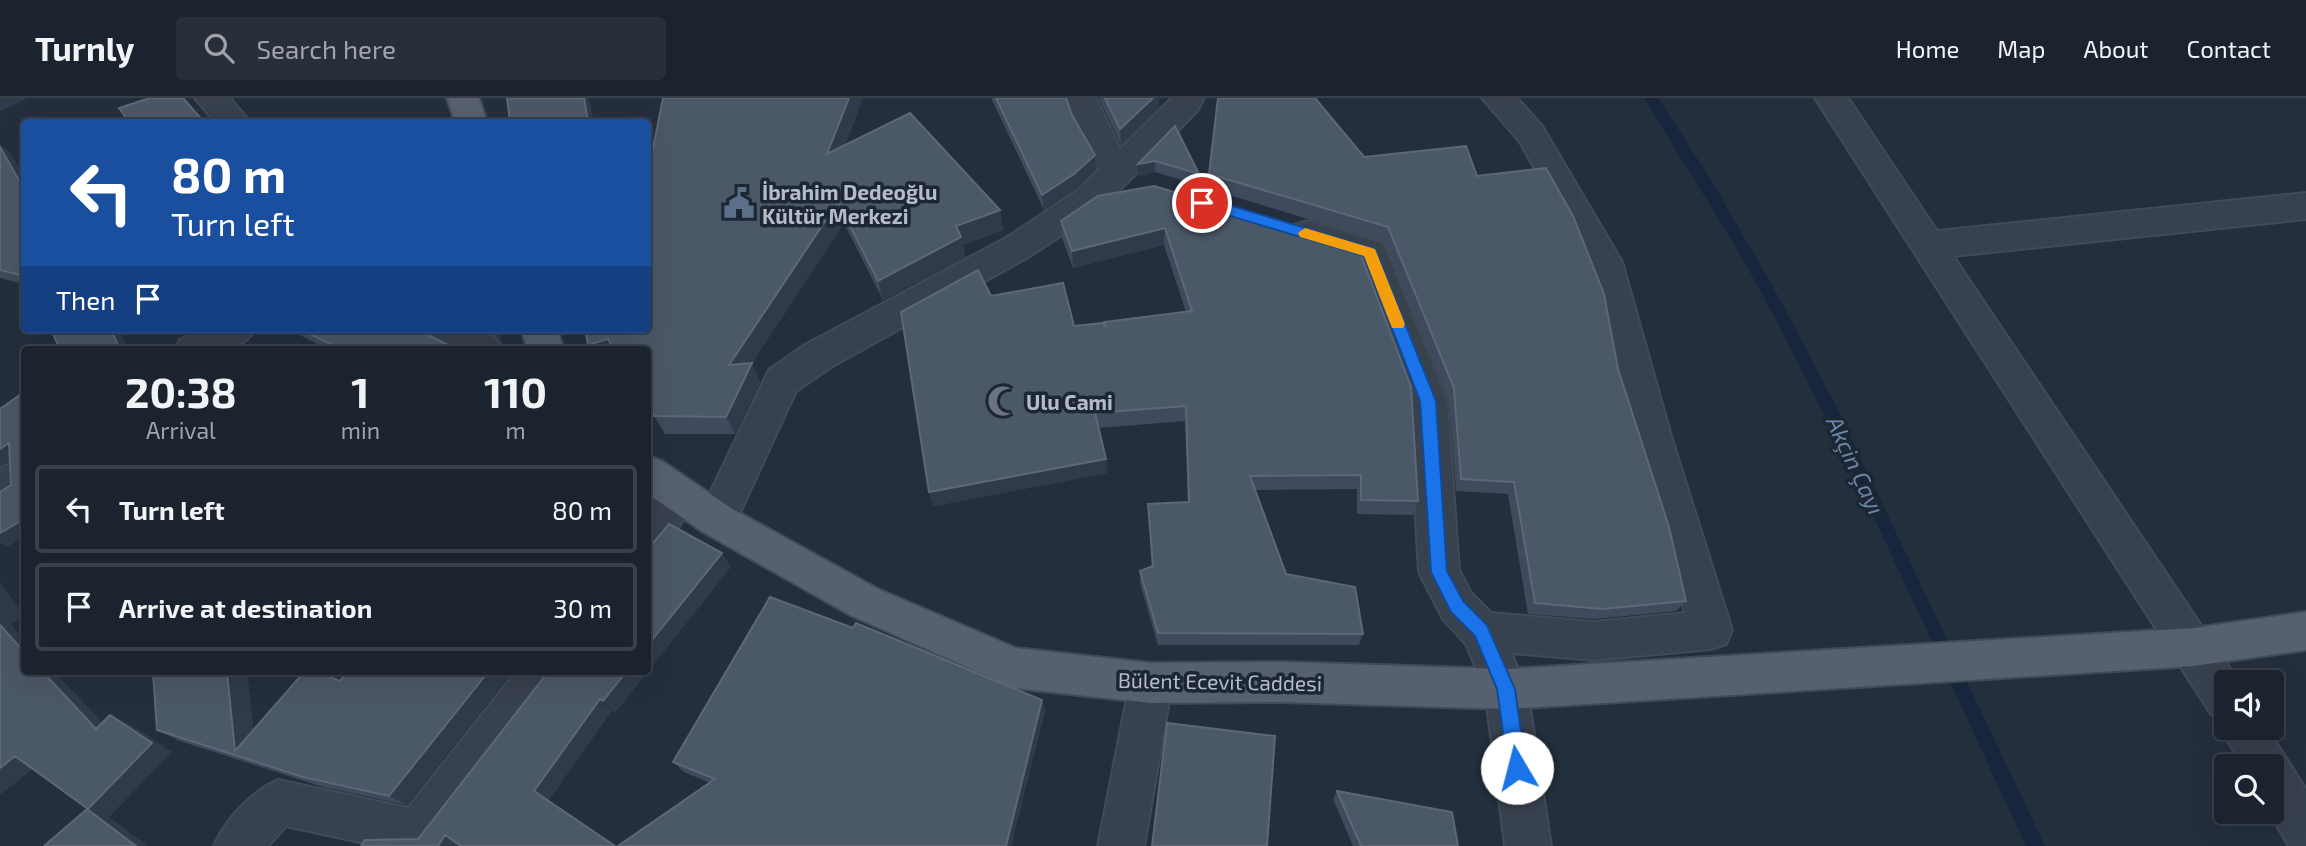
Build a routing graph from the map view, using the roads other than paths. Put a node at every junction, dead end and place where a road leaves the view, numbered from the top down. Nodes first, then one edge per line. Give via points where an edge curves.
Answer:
1 (211, 98) edge
2 (463, 98) edge
3 (1080, 98) edge
4 (1188, 98) edge
5 (1498, 98) edge
6 (1831, 98) edge
7 (231, 119) edge
8 (470, 119) edge
9 (1129, 181) junction
10 (2306, 206) edge
11 (1281, 226) edge
12 (1928, 245) junction
13 (229, 333) edge
14 (454, 333) edge
15 (201, 346) edge
16 (478, 346) edge
17 (21, 475) edge
18 (651, 475) edge
19 (0, 491) edge
20 (680, 497) junction
21 (716, 520) junction
22 (651, 534) edge
23 (1481, 631) junction
24 (2306, 631) edge
25 (2194, 647) junction
26 (540, 675) edge
27 (2214, 680) edge
28 (1151, 683) junction
29 (1506, 689) junction
30 (2284, 795) edge
31 (2306, 832) edge
32 (426, 839) edge
33 (237, 846) edge
34 (1121, 846) edge
35 (1528, 846) edge

1 - 7 street
2 - 8 main road
3 - 9 street via 1092,129
4 - 9 street
5 - 23 street via 1531,134 1605,262 1711,630 1594,641
6 - 12 street
9 - 21 street via 818,356 782,381
10 - 12 street
11 - 23 street via 1370,253 1428,401 1439,572 1457,606
12 - 25 street
13 - 15 street
14 - 16 street
17 - 19 street
18 - 20 main road, Bülent Ecevit Caddesi
20 - 21 main road, Bülent Ecevit Caddesi
20 - 22 street
21 - 28 main road, Bülent Ecevit Caddesi via 864,602 1014,668
23 - 29 street
24 - 25 main road, Bülent Ecevit Caddesi
25 - 27 street
25 - 29 main road, Bülent Ecevit Caddesi
26 - 32 street
28 - 29 main road, Bülent Ecevit Caddesi
28 - 34 street
29 - 35 street
30 - 31 street
32 - 33 street via 278,802

